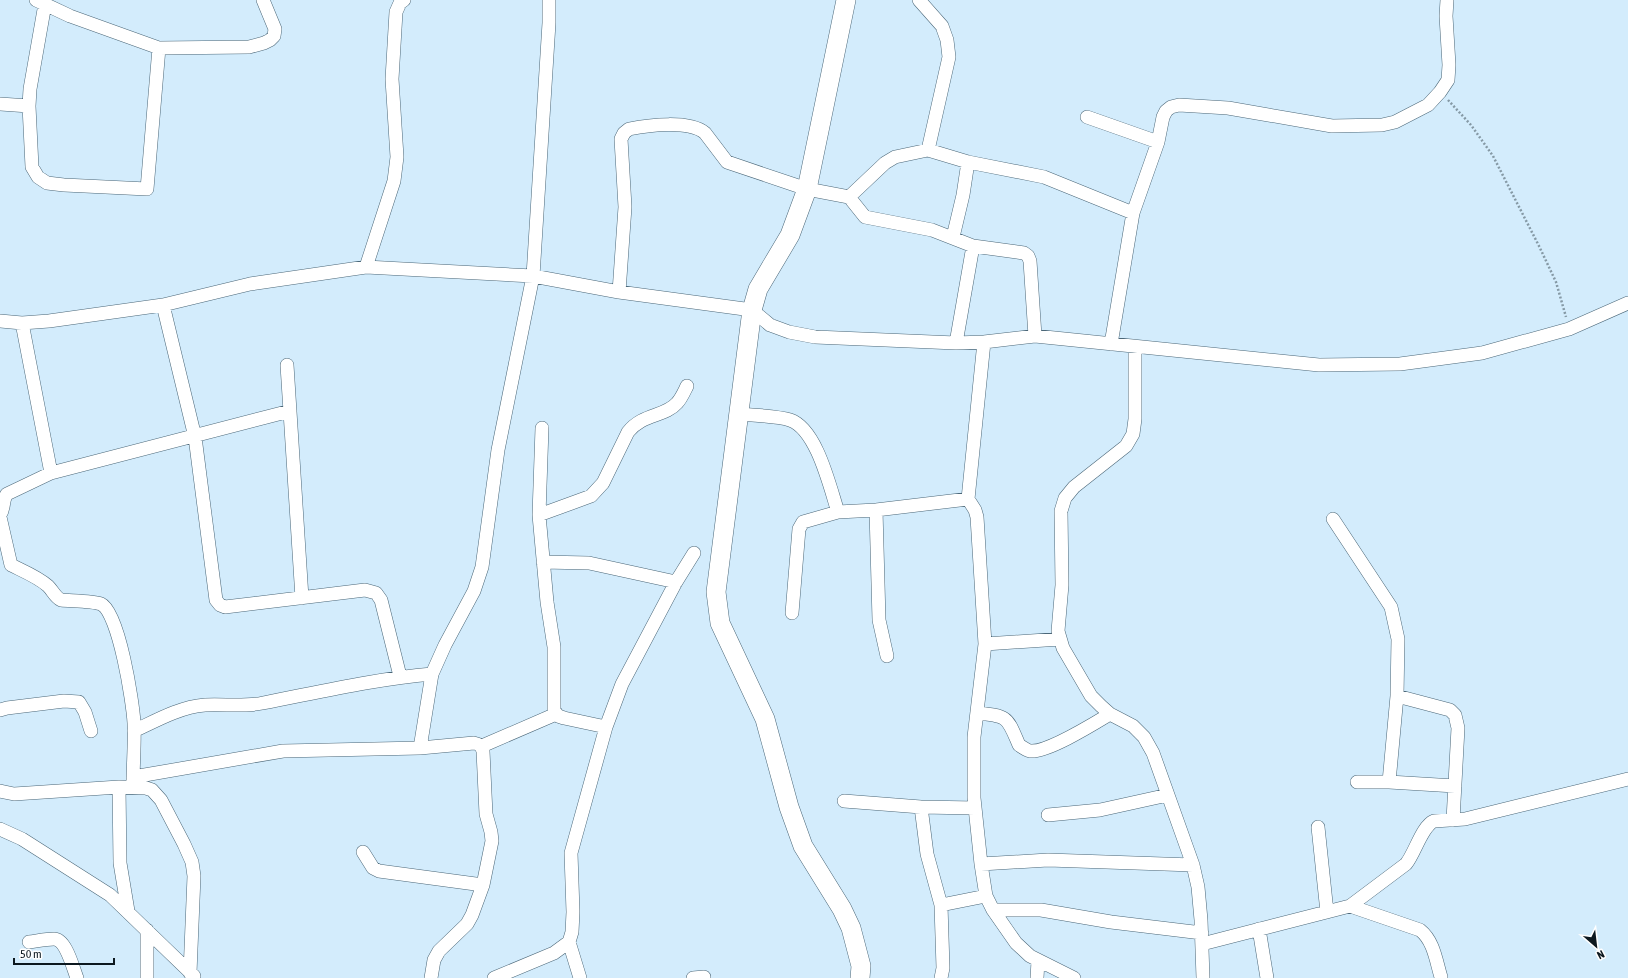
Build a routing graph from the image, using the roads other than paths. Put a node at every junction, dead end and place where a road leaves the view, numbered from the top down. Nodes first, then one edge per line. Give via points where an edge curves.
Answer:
1 (263, 0) edge
2 (404, 0) edge
3 (550, 0) edge
4 (846, 0) edge
5 (919, 0) edge
6 (1447, 0) edge
7 (40, 2) edge
8 (160, 48) junction
9 (0, 104) edge
10 (29, 106) junction
11 (1087, 117) dead end
12 (1158, 142) junction
13 (928, 150) junction
14 (968, 162) junction
15 (807, 189) junction
16 (849, 197) junction
17 (1133, 213) junction
18 (954, 237) junction
19 (973, 246) junction
20 (366, 267) junction
21 (533, 276) junction
22 (619, 292) junction
23 (1628, 303) edge
24 (163, 305) junction
25 (752, 310) junction
26 (0, 321) edge
27 (22, 323) junction
28 (1035, 336) junction
29 (984, 342) junction
30 (956, 343) junction
31 (1111, 344) junction
32 (1135, 347) junction
33 (287, 365) dead end
34 (687, 386) dead end
35 (290, 411) junction
36 (738, 414) junction
37 (542, 428) dead end
38 (195, 437) junction
39 (51, 473) junction
40 (968, 499) junction
41 (876, 510) junction
42 (838, 512) junction
43 (539, 515) junction
44 (0, 516) edge
45 (1333, 519) dead end
46 (694, 553) dead end
47 (543, 562) junction
48 (676, 582) junction
49 (302, 598) junction
50 (792, 613) dead end
51 (1060, 639) junction
52 (985, 644) junction
53 (887, 656) dead end
54 (432, 674) junction
55 (400, 676) junction
56 (1397, 696) junction
57 (0, 710) edge
58 (977, 713) junction
59 (556, 714) junction
60 (1110, 714) junction
61 (606, 727) junction
62 (91, 731) dead end
63 (134, 731) junction
64 (482, 746) junction
65 (420, 748) junction
66 (1628, 779) edge
67 (133, 782) junction
68 (1357, 782) dead end
69 (1389, 782) junction
70 (1455, 786) junction
71 (119, 787) junction
72 (0, 790) edge
73 (1168, 795) junction
74 (844, 801) dead end
75 (921, 807) junction
76 (975, 808) junction
77 (1048, 815) dead end
78 (1453, 820) junction
79 (1318, 827) dead end
80 (0, 829) edge
81 (363, 852) dead end
82 (981, 864) junction
83 (1193, 865) junction
84 (483, 885) junction
85 (986, 896) junction
86 (942, 905) junction
87 (1350, 906) junction
88 (993, 910) junction
89 (128, 911) junction
90 (1327, 912) junction
91 (1259, 929) junction
92 (147, 930) junction
93 (1202, 938) junction
94 (29, 942) dead end
95 (569, 942) junction
96 (1038, 961) junction
97 (194, 975) edge
98 (1441, 977) dead end
99 (77, 978) edge
100 (147, 978) edge
101 (431, 978) edge
102 (494, 978) edge
103 (580, 978) edge
104 (860, 978) edge
105 (941, 978) edge
106 (1037, 978) edge
107 (1074, 978) edge
108 (1203, 978) edge
109 (1267, 978) edge

1 - 8 street via 275,29 274,36 264,43 249,48
2 - 20 street via 396,12 392,79 397,157 394,181
3 - 21 street
4 - 15 street
5 - 13 street via 942,26 949,57
6 - 12 street via 1448,80 1428,105 1407,117 1382,125 1332,126 1228,108 1179,105 1166,111
7 - 8 street via 70,16
7 - 10 street
8 - 10 street via 148,189 64,185 47,183 38,177 32,167
9 - 10 street
11 - 12 street
12 - 17 street
13 - 14 street
13 - 16 street via 896,157 885,163
14 - 17 street via 1044,177
14 - 18 street
15 - 16 street
15 - 22 street via 727,162 701,130 667,124 630,129 621,139 626,207
15 - 25 street via 790,235 758,289
16 - 18 street via 865,217 932,230
17 - 31 street
18 - 19 street
19 - 28 street via 1024,253 1028,256
19 - 30 street
20 - 21 street
20 - 24 street via 250,284
21 - 22 street
21 - 54 street via 498,450 481,573
22 - 25 street
23 - 32 street via 1569,329 1482,353 1400,364 1320,365
24 - 27 street
24 - 38 street
25 - 30 street via 770,325 815,337
25 - 36 street
26 - 27 street
27 - 39 street
28 - 29 street
28 - 31 street
29 - 30 street
29 - 40 street
31 - 32 street
32 - 51 street via 1133,434 1126,446 1074,487 1065,498 1062,511 1062,585 1058,626
33 - 35 street
34 - 43 street via 673,407 633,425 603,483 591,496
35 - 38 street
35 - 49 street
36 - 42 street via 790,420 800,425 821,456
36 - 104 street via 716,592 720,623 765,719 789,807 803,846 851,928 861,966
37 - 43 street
38 - 39 street
38 - 49 street via 216,600 225,607
39 - 44 street via 7,494
40 - 41 street
40 - 52 street via 977,517
41 - 42 street
41 - 53 street via 879,620
42 - 50 street via 803,522 799,529
43 - 47 street
44 - 63 street via 11,564 48,586 61,600 101,604 108,609 118,635 133,709
45 - 56 street via 1391,607 1398,639
46 - 48 street
47 - 48 street via 589,563
47 - 59 street via 554,648
48 - 61 street via 622,684
49 - 55 street via 366,590 376,593 381,600
51 - 52 street
51 - 60 street via 1092,696
52 - 58 street
54 - 55 street
54 - 65 street
55 - 63 street via 261,703 188,708
56 - 69 street
56 - 70 street via 1450,710 1455,715 1458,728
57 - 62 street via 79,702
58 - 60 street via 1005,718 1010,723 1019,745 1031,751 1040,750 1077,734
58 - 76 street via 974,737
59 - 61 street
59 - 64 street
60 - 73 street via 1133,726 1144,737 1153,753
61 - 95 street via 571,852 573,912
63 - 67 street
64 - 65 street via 474,743
64 - 84 street via 486,814 492,832
65 - 67 street via 283,751
66 - 78 street via 1475,817
67 - 71 street
67 - 97 street via 152,790 157,795 192,862
68 - 69 street
69 - 70 street
70 - 78 street
71 - 72 street via 14,794
71 - 89 street via 120,863
73 - 77 street via 1100,810
73 - 83 street
74 - 75 street
75 - 76 street
75 - 86 street via 927,854
76 - 82 street
78 - 87 street via 1430,823 1406,864
79 - 90 street
80 - 89 street via 22,839 91,882
81 - 84 street via 373,868 379,871
82 - 83 street via 1048,860
82 - 85 street
83 - 93 street via 1198,887
84 - 101 street via 467,924 439,951 434,960
85 - 86 street
85 - 88 street
86 - 105 street
87 - 90 street
87 - 98 street via 1426,934 1431,942
88 - 93 street via 1041,910
88 - 96 street via 1016,943
89 - 92 street
90 - 91 street
91 - 93 street
91 - 109 street
92 - 97 street
92 - 100 street
93 - 108 street
94 - 99 street via 60,940
95 - 102 street via 554,953
95 - 103 street
96 - 106 street
96 - 107 street

